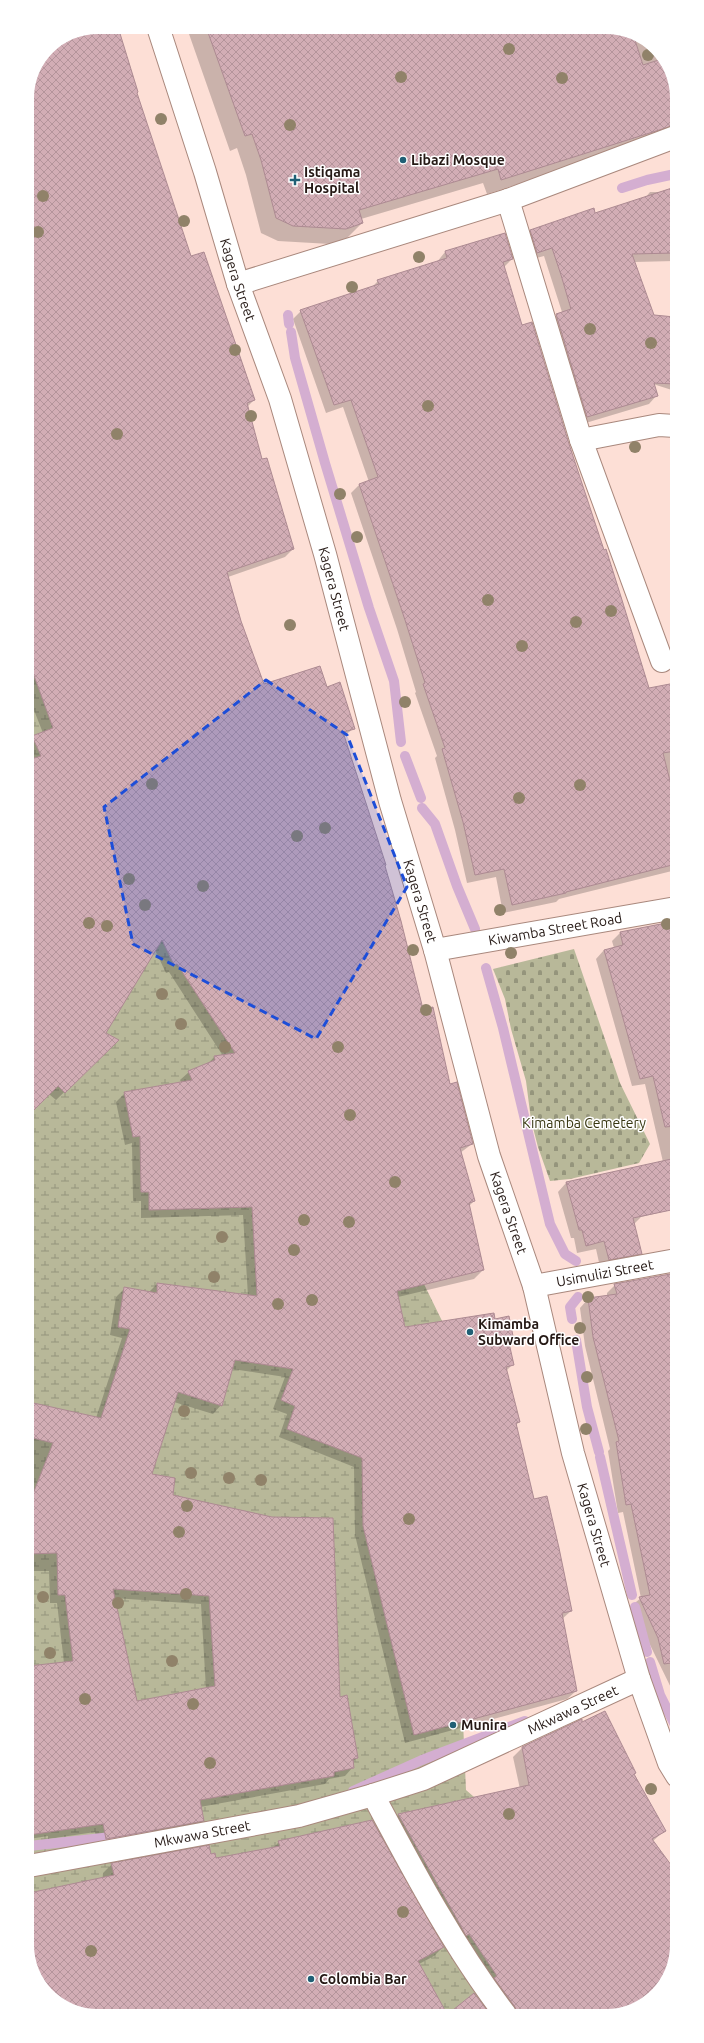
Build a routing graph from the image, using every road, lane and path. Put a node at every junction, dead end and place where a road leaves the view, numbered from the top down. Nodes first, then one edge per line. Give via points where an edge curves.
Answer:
1 (160, 34) edge
2 (670, 139) edge
3 (508, 200) junction
4 (238, 284) junction
5 (670, 426) edge
6 (581, 440) junction
7 (662, 661) dead end
8 (670, 909) edge
9 (435, 950) junction
10 (670, 1261) edge
11 (534, 1286) junction
12 (639, 1679) junction
13 (670, 1763) edge
14 (373, 1795) junction
15 (34, 1865) edge
16 (501, 2009) edge

1 - 4 street, Kagera Street
2 - 3 street
3 - 4 street
3 - 6 street
4 - 9 street, Kagera Street via 286,421 325,554 390,801
5 - 6 street via 659,425
6 - 7 street
8 - 9 street, Kiwamba Street Road
9 - 11 street, Kagera Street via 490,1156
10 - 11 street, Usimulizi Street
11 - 12 street, Kagera Street via 573,1453
12 - 13 street, Kagera Street
12 - 14 street, Mkwawa Street via 423,1779
14 - 15 street, Mkwawa Street via 299,1816
14 - 16 street via 424,1890 487,1991

